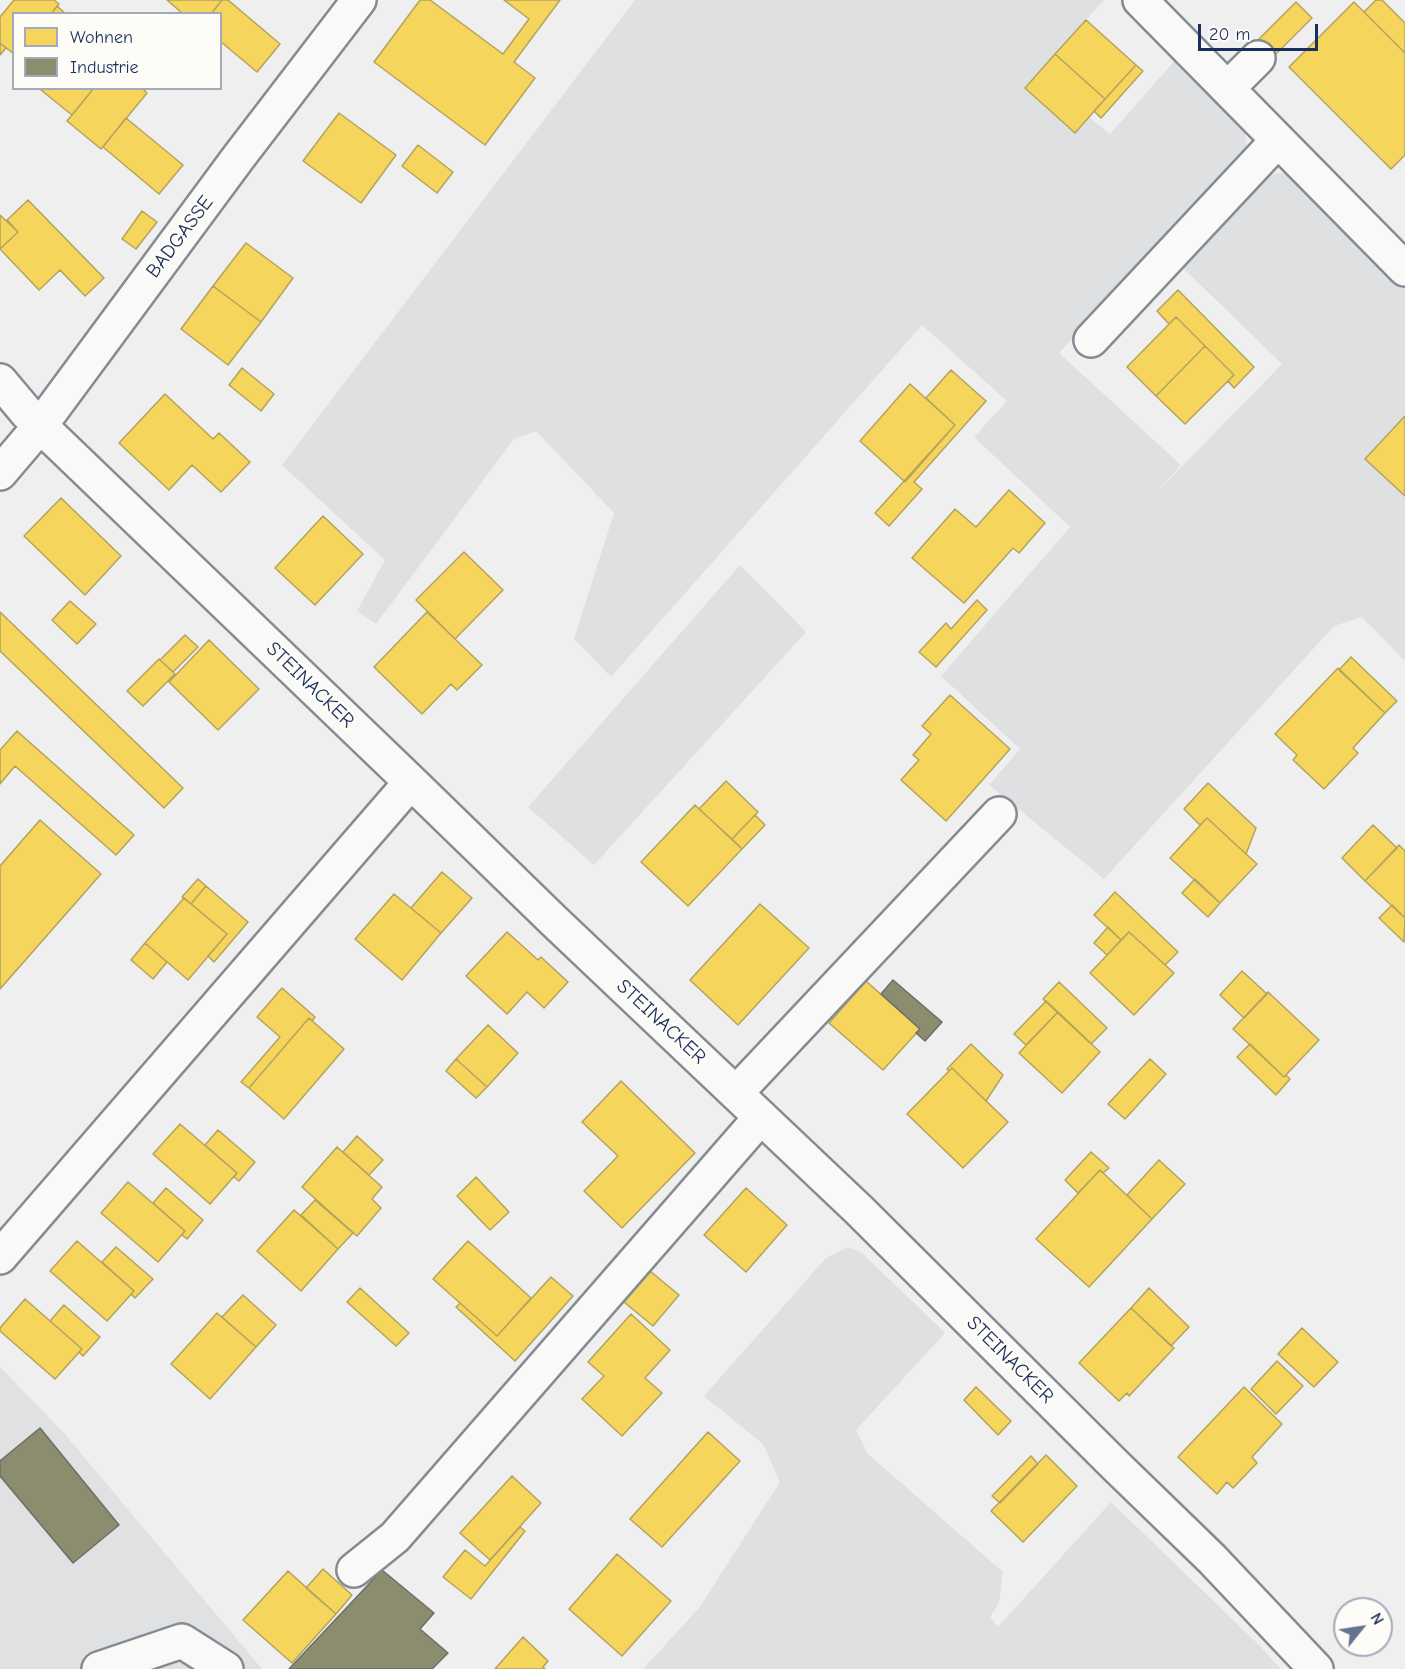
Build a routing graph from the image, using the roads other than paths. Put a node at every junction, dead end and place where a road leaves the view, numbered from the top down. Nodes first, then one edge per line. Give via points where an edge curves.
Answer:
1 (359, 0) edge
2 (1140, 0) edge
3 (1258, 58) dead end
4 (1228, 88) junction
5 (1278, 140) junction
6 (1405, 269) edge
7 (1091, 340) dead end
8 (0, 381) edge
9 (40, 426) junction
10 (0, 473) edge
11 (411, 782) junction
12 (999, 814) dead end
13 (736, 1093) junction
14 (761, 1117) junction
15 (0, 1257) edge
16 (354, 1570) dead end
17 (99, 1669) edge
18 (226, 1669) edge
19 (1316, 1669) edge

1 - 9 street, BADGASSE
2 - 4 street
3 - 4 street
4 - 5 street
5 - 6 street
5 - 7 street
8 - 9 street, STEINACKER
9 - 10 street, BADGASSE
9 - 11 street, STEINACKER
11 - 13 street, STEINACKER
11 - 15 street
12 - 13 street
13 - 14 street, STEINACKER
14 - 16 street via 394,1537
14 - 19 street, STEINACKER via 1212,1559
17 - 18 street via 182,1641

